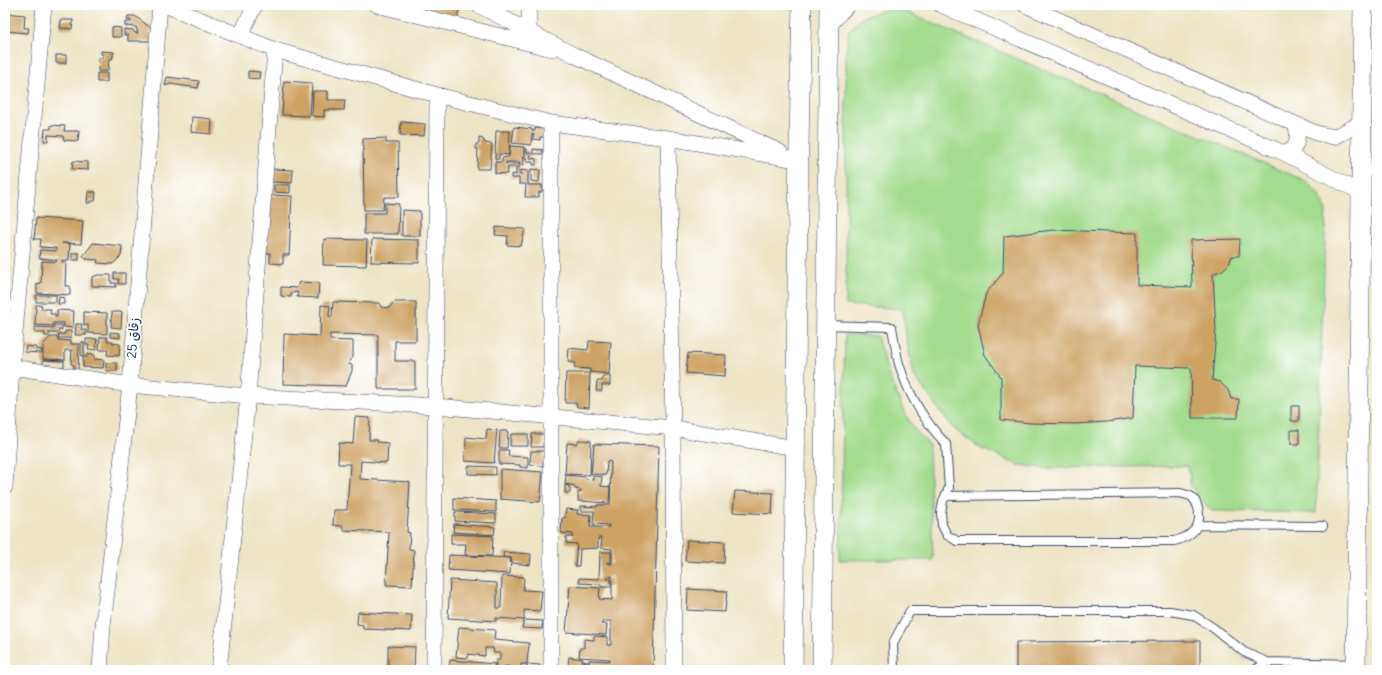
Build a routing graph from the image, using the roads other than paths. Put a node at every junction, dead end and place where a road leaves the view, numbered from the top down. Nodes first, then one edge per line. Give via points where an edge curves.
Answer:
1 (44, 5) edge
2 (160, 5) edge
3 (165, 5) edge
4 (255, 5) edge
5 (377, 5) edge
6 (478, 5) edge
7 (529, 5) edge
8 (802, 5) edge
9 (829, 5) edge
10 (848, 5) edge
11 (941, 5) edge
12 (1025, 5) edge
13 (1363, 5) edge
14 (828, 27) junction
15 (529, 31) junction
16 (240, 36) junction
17 (275, 50) junction
18 (574, 55) junction
19 (437, 95) junction
20 (1362, 122) junction
21 (551, 123) junction
22 (1295, 124) junction
23 (668, 138) junction
24 (1284, 153) junction
25 (797, 160) junction
26 (1360, 192) junction
27 (826, 325) junction
28 (8, 367) edge
29 (130, 385) junction
30 (248, 396) junction
31 (436, 406) junction
32 (552, 417) junction
33 (673, 428) junction
34 (796, 448) junction
35 (5, 487) edge
36 (946, 496) junction
37 (1198, 525) junction
38 (1323, 526) dead end
39 (795, 532) junction
40 (823, 535) junction
41 (794, 577) junction
42 (823, 581) junction
43 (1267, 662) junction
44 (1356, 667) edge
45 (100, 670) edge
46 (219, 670) edge
47 (434, 670) edge
48 (551, 670) edge
49 (674, 670) edge
50 (793, 670) edge
51 (822, 670) edge
52 (894, 670) edge
53 (1255, 670) edge

1 - 28 street
2 - 29 street, زقاق 25
3 - 16 street
4 - 16 street
5 - 18 street
6 - 15 street
7 - 15 street
8 - 25 street
9 - 14 street
10 - 14 street
11 - 24 street
12 - 22 street
13 - 20 street
14 - 27 street
15 - 18 street
16 - 17 street
17 - 19 street
17 - 30 street
18 - 25 street
19 - 21 street
19 - 31 street
20 - 22 street via 1334,137
20 - 26 street
21 - 23 street
21 - 32 street
22 - 24 street via 1298,131 1297,139 1292,149
23 - 25 street
23 - 33 street
24 - 26 street
25 - 34 street
26 - 44 street
27 - 36 lane via 892,327 900,365 912,395 932,430 946,444 949,488
27 - 40 street
28 - 29 street
28 - 35 street
29 - 30 street
29 - 45 street, زقاق 25
30 - 31 street
30 - 46 street
31 - 32 street
31 - 47 street
32 - 33 street
32 - 48 street
33 - 34 street
33 - 49 street
34 - 39 street
36 - 37 lane via 1180,493 1192,497 1197,504 1200,515
36 - 37 lane via 941,513 942,525 947,535 957,541 1174,541 1183,539
37 - 38 lane
39 - 40 street via 808,541 819,539
39 - 41 street
40 - 42 street
41 - 42 street via 804,571 810,571 819,575
41 - 50 street
42 - 51 street
43 - 44 lane
43 - 52 lane via 1244,652 1193,616 1170,611 910,611 893,644
43 - 53 lane

